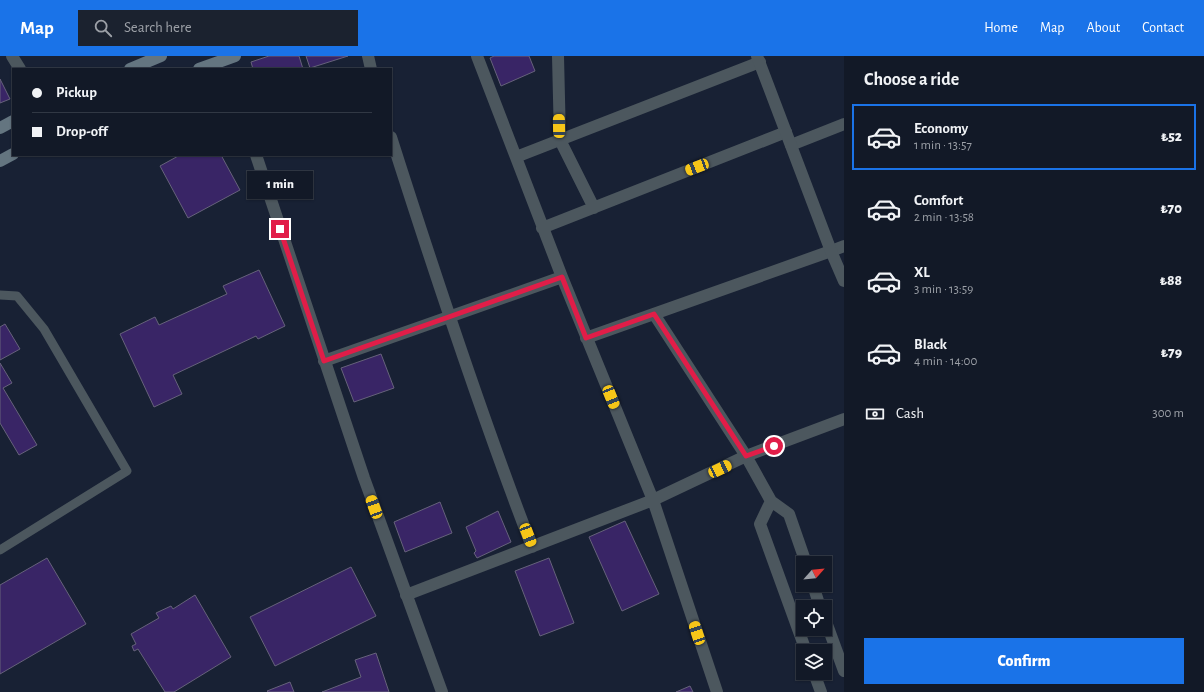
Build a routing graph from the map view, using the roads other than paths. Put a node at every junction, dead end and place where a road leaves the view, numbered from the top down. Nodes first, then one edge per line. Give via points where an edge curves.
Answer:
1 (12, 56) edge
2 (161, 56) edge
3 (368, 56) edge
4 (477, 56) edge
5 (558, 56) edge
6 (758, 59) edge
7 (227, 60) edge
8 (19, 68) edge
9 (132, 68) edge
10 (202, 68) edge
11 (371, 68) edge
12 (12, 122) edge
13 (844, 124) edge
14 (0, 128) edge
15 (786, 132) junction
16 (392, 140) edge
17 (560, 140) junction
18 (791, 145) junction
19 (12, 154) edge
20 (256, 156) edge
21 (516, 158) junction
22 (0, 160) edge
23 (594, 208) junction
24 (542, 228) junction
25 (844, 246) edge
26 (831, 251) junction
27 (562, 277) junction
28 (844, 281) edge
29 (0, 295) edge
30 (654, 314) junction
31 (449, 317) junction
32 (586, 338) junction
33 (324, 361) junction
34 (844, 419) edge
35 (746, 456) junction
36 (653, 500) junction
37 (771, 501) junction
38 (532, 547) junction
39 (0, 550) edge
40 (804, 556) edge
41 (406, 596) junction
42 (831, 636) edge
43 (803, 644) edge
44 (844, 671) edge
45 (817, 680) edge
46 (442, 692) edge
47 (717, 692) edge
48 (821, 692) edge

1 - 8 street
2 - 9 main road
3 - 11 street
4 - 21 street
5 - 17 street
6 - 15 street
6 - 17 street
7 - 10 main road
12 - 14 main road
13 - 18 street
15 - 18 street
15 - 23 street
16 - 31 street
17 - 21 street
17 - 23 street
18 - 26 street
19 - 22 main road
20 - 33 street
21 - 24 street
23 - 24 street
24 - 27 street
25 - 26 street
26 - 28 street
26 - 30 street
27 - 31 street
27 - 32 street
29 - 39 lane via 16,296 44,329 127,471
30 - 32 street
30 - 35 street
31 - 33 street
31 - 38 street
32 - 36 street
33 - 41 street
34 - 35 street
35 - 36 street
35 - 37 street
36 - 38 street
36 - 47 street
37 - 40 street via 789,514
37 - 43 street via 760,524
38 - 41 street
41 - 46 street
42 - 44 street
45 - 48 street

